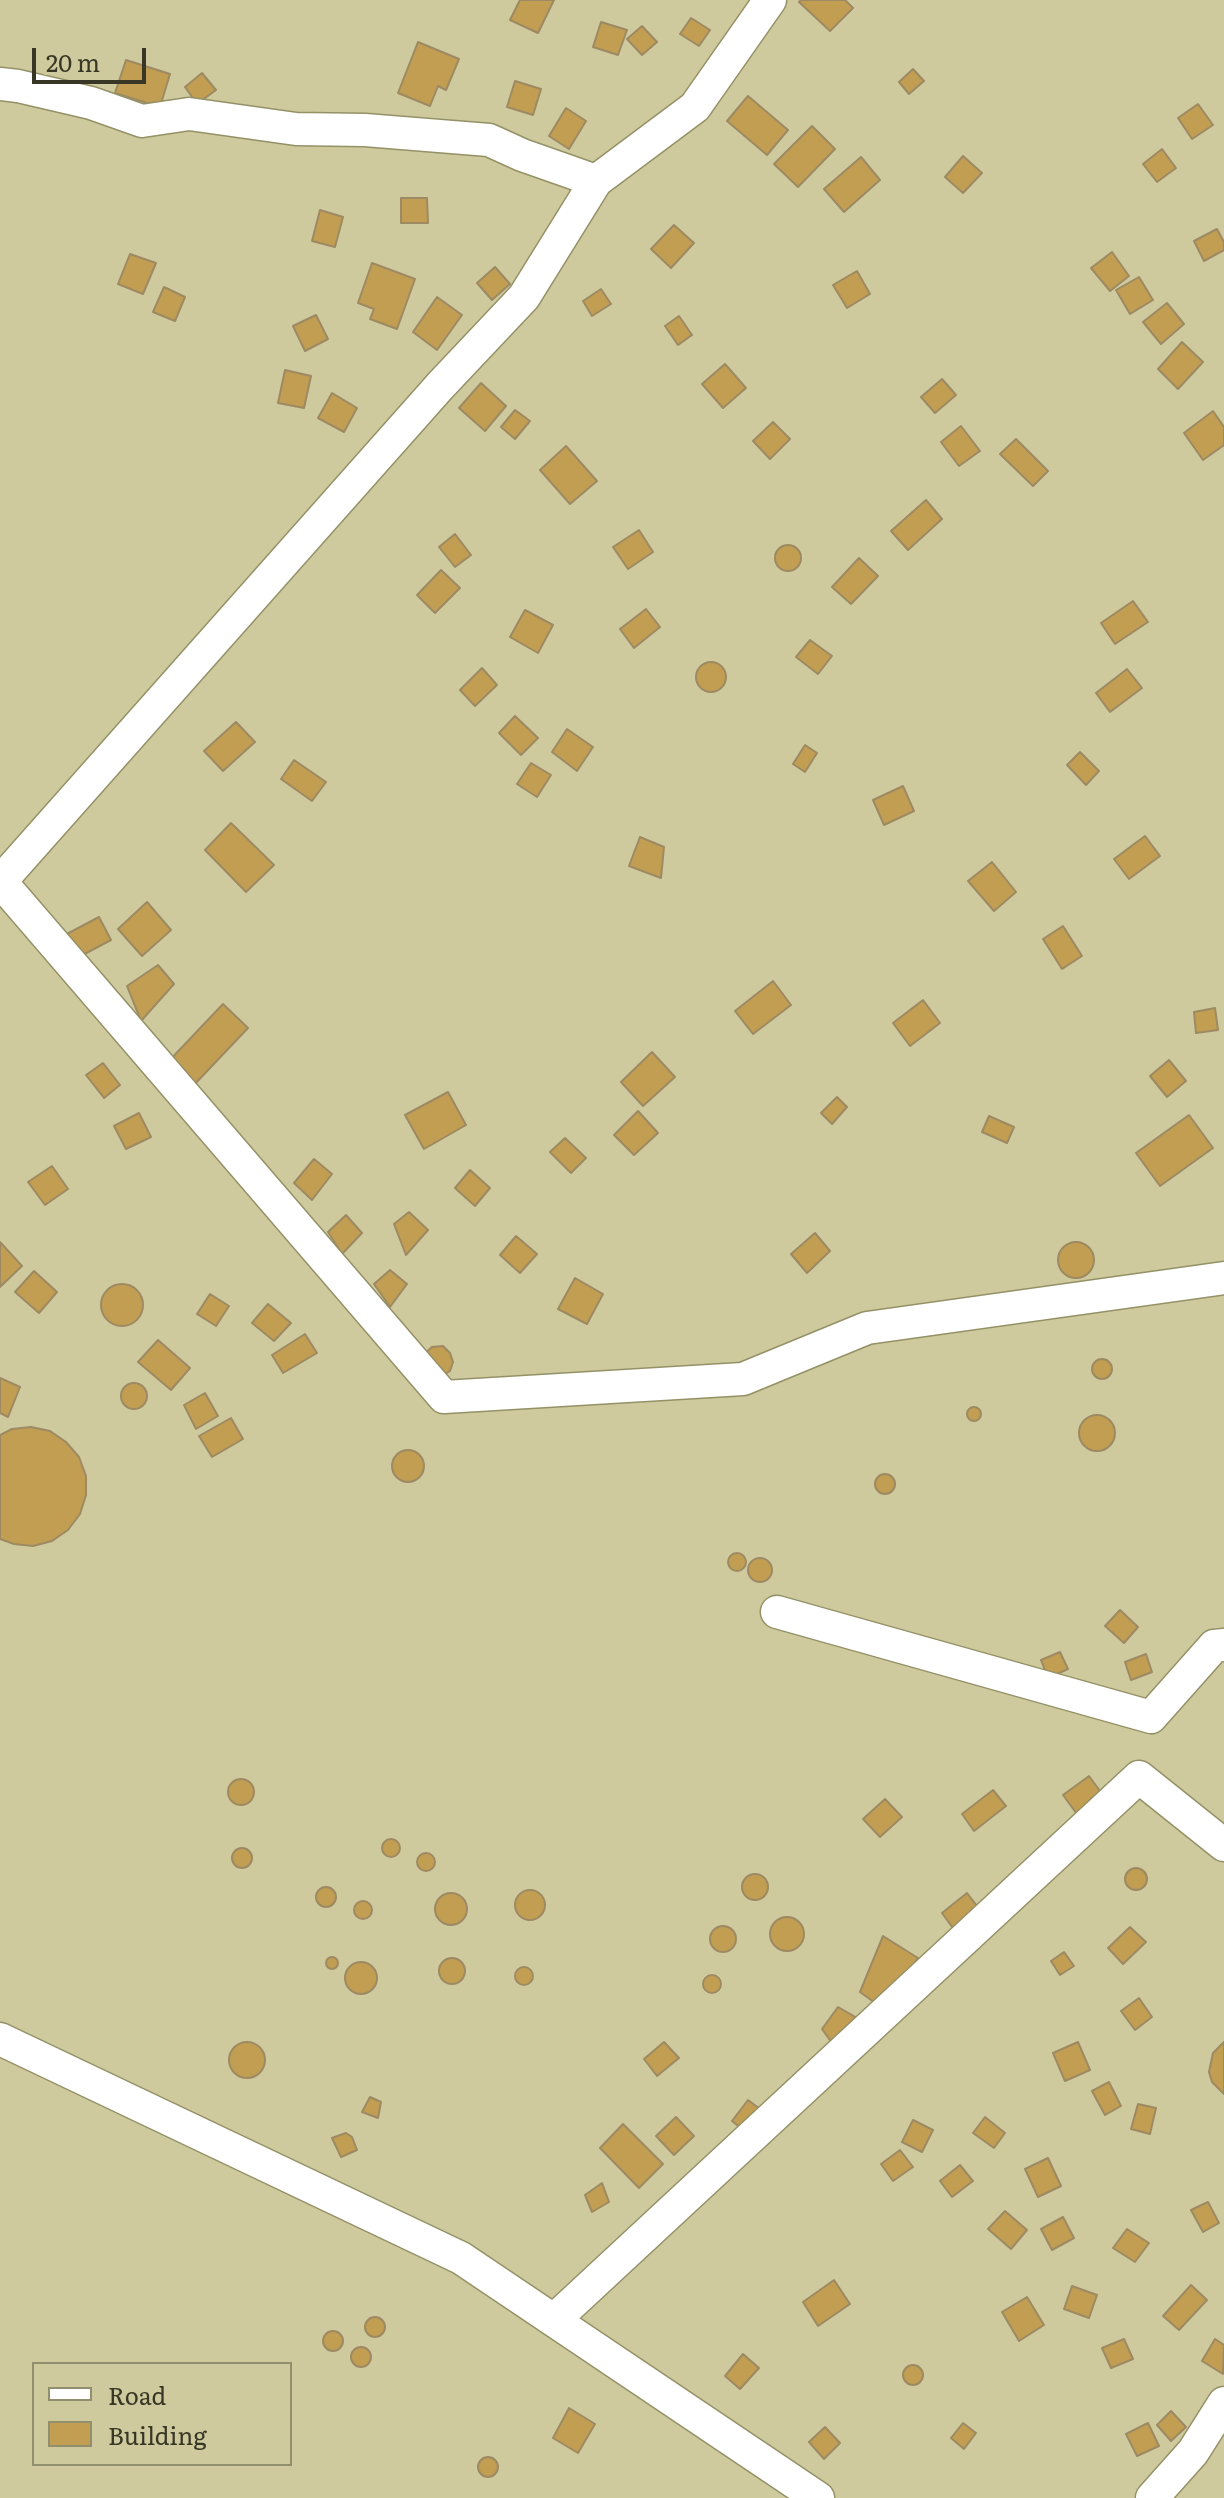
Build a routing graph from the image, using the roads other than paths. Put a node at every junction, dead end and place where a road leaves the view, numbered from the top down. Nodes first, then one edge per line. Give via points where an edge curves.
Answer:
1 (770, 0) edge
2 (0, 84) edge
3 (596, 181) junction
4 (0, 881) edge
5 (1224, 1278) edge
6 (777, 1612) dead end
7 (1224, 1645) edge
8 (1224, 1845) edge
9 (0, 2039) edge
10 (554, 2320) junction
11 (1224, 2403) edge
12 (818, 2498) edge
13 (1152, 2498) edge

1 - 3 street via 695,107
2 - 3 street via 91,103 142,121 189,114 296,129 489,140
3 - 4 street via 524,297
4 - 5 street via 444,1397 743,1379 867,1328
6 - 7 street via 1151,1717 1214,1646
8 - 10 street via 1139,1777
9 - 10 street via 461,2258
10 - 12 street
11 - 13 street via 1193,2452

